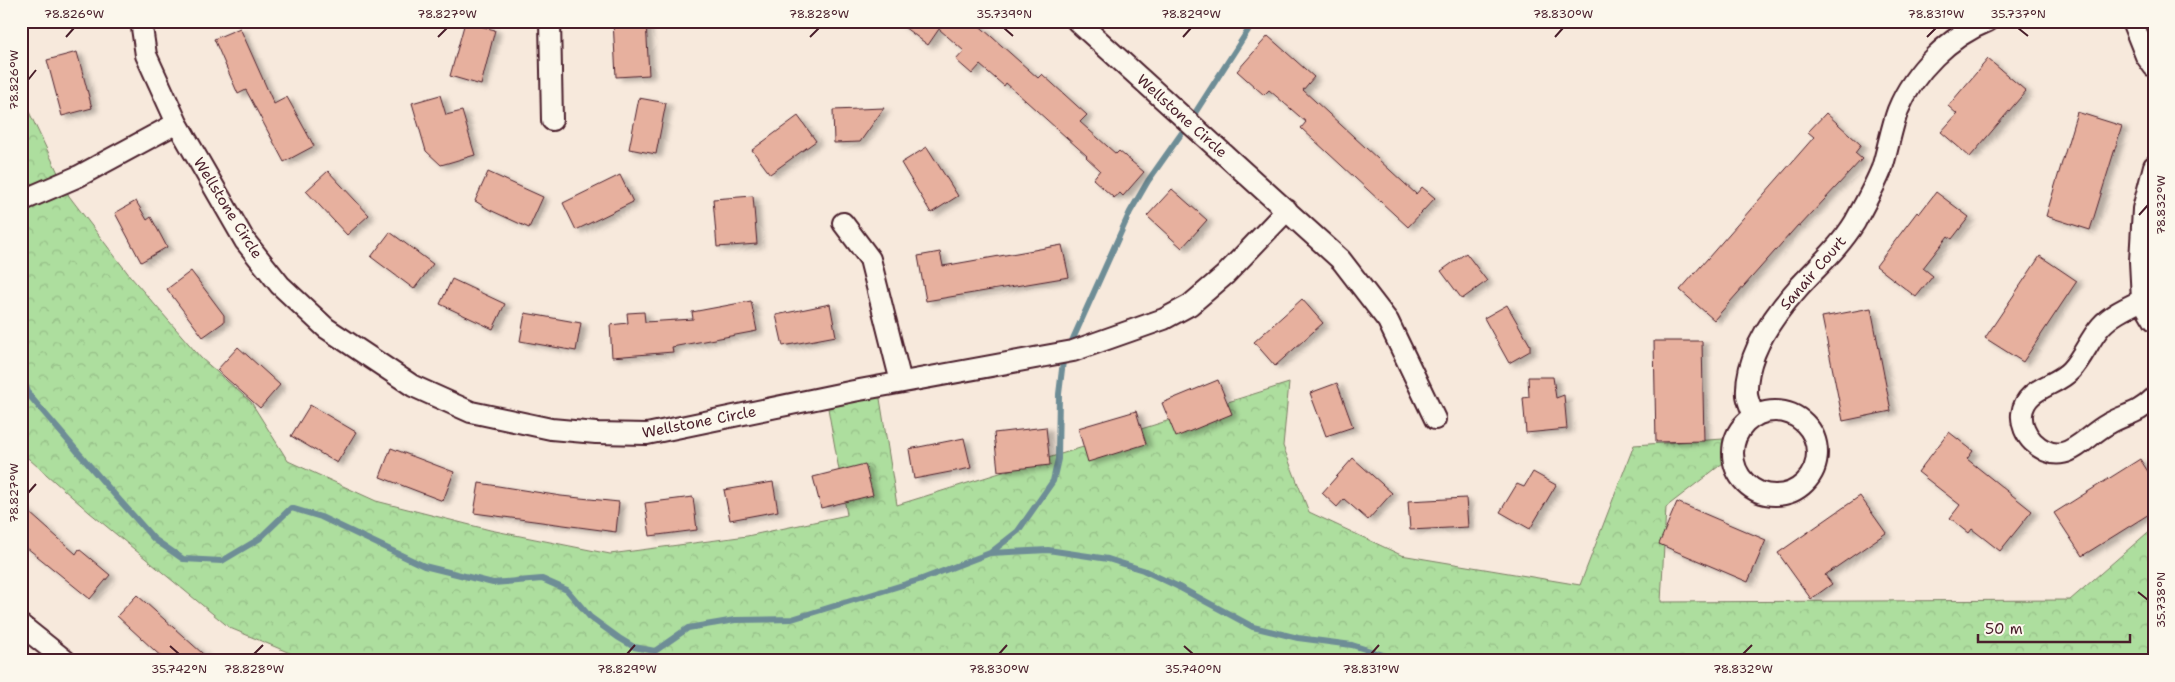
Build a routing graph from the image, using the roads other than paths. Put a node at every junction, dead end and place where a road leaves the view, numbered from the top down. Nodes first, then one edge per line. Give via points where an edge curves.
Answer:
1 (141, 21) edge
2 (550, 21) edge
3 (1077, 21) edge
4 (1988, 21) edge
5 (2132, 21) edge
6 (2154, 67) edge
7 (552, 120) dead end
8 (176, 123) junction
9 (2154, 166) edge
10 (21, 201) edge
11 (1287, 210) junction
12 (844, 223) dead end
13 (2142, 300) junction
14 (2154, 320) edge
15 (900, 382) junction
16 (2154, 398) edge
17 (1754, 417) junction
18 (1435, 419) dead end
19 (21, 625) edge
20 (66, 661) edge

1 - 8 street, Wellstone Circle via 146,55
2 - 7 street
3 - 11 street, Wellstone Circle
4 - 17 street, Sanair Court via 1934,57 1908,90 1891,129 1882,168 1854,223 1831,256 1785,303 1755,354 1747,397
5 - 6 street
8 - 10 street via 79,176
8 - 15 street, Wellstone Circle via 245,241 280,284 326,328 360,352 413,386 471,412 551,429 648,434
9 - 13 street via 2143,209 2140,252
11 - 15 street, Wellstone Circle via 1225,275 1190,305 1164,319 1073,351
11 - 18 street, Wellstone Circle via 1341,260 1388,321
12 - 15 street via 870,259
13 - 14 street
13 - 16 street via 2102,325 2070,372 2035,392 2026,402 2022,414 2024,428 2040,449 2053,454 2066,453 2110,422 2142,410
17 - 17 street via 1741,429 1733,446 1736,471 1744,482 1767,495 1781,495 1805,484 1813,473 1817,453 1812,434 1804,423 1786,413 1767,412
19 - 20 street

